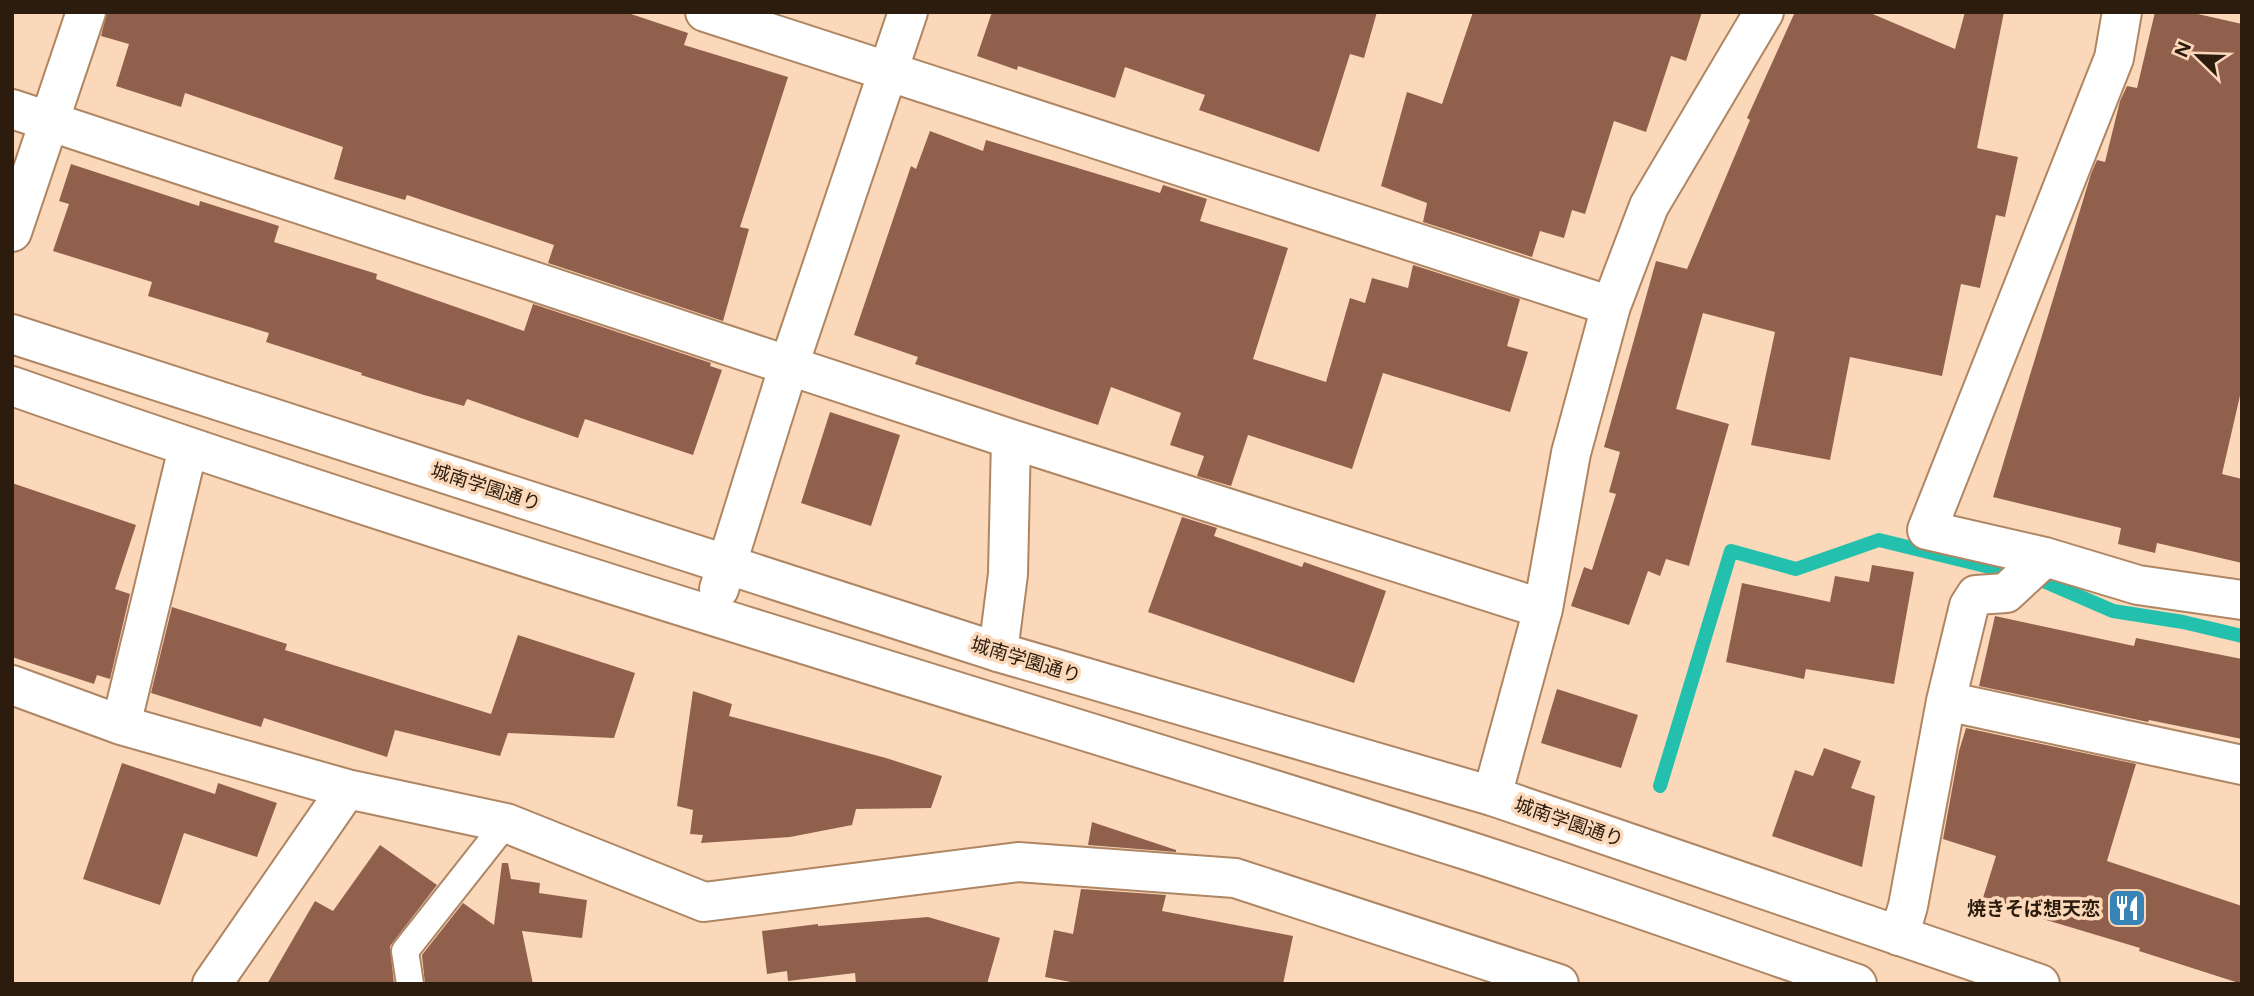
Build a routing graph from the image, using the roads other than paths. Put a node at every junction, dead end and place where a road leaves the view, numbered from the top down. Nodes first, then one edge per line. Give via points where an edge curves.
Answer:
1 (86, 12) edge
2 (705, 12) edge
3 (908, 12) edge
4 (1764, 12) edge
5 (2122, 12) edge
6 (888, 72) junction
7 (12, 109) edge
8 (49, 122) junction
9 (12, 232) edge
10 (1611, 306) junction
11 (12, 334) edge
12 (789, 365) junction
13 (12, 386) edge
14 (1011, 439) junction
15 (188, 448) junction
16 (2045, 557) junction
17 (726, 565) junction
18 (2242, 600) edge
19 (1543, 609) junction
20 (710, 617) junction
21 (998, 652) junction
22 (12, 685) edge
23 (1945, 701) junction
24 (121, 725) junction
25 (2242, 765) edge
26 (347, 789) junction
27 (1492, 796) junction
28 (506, 823) junction
29 (1899, 936) junction
30 (212, 984) edge
31 (410, 984) edge
32 (1559, 984) edge
33 (1857, 984) edge
34 (2040, 984) edge

1 - 8 street
2 - 6 street
3 - 6 street
4 - 10 street via 1649,206
5 - 16 street via 2113,58 1927,530
6 - 10 street
6 - 12 street
7 - 8 street
8 - 9 street
8 - 12 street
10 - 19 street via 1571,453
11 - 17 street, 城南学園通り
12 - 14 street
12 - 17 street
13 - 15 street
14 - 19 street
14 - 21 street via 1008,574
15 - 20 street
15 - 24 street
16 - 18 street via 2138,585
16 - 23 street via 2006,593 1976,595 1969,606
17 - 20 street
17 - 21 street, 城南学園通り
19 - 27 street
20 - 33 street via 1474,853
21 - 27 street, 城南学園通り
22 - 24 street
23 - 25 street
23 - 29 street
24 - 26 street
26 - 28 street
26 - 30 street
27 - 29 street, 城南学園通り
28 - 31 lane via 405,951
28 - 32 street via 704,902 1018,863 1235,878
29 - 34 street, 城南学園通り

